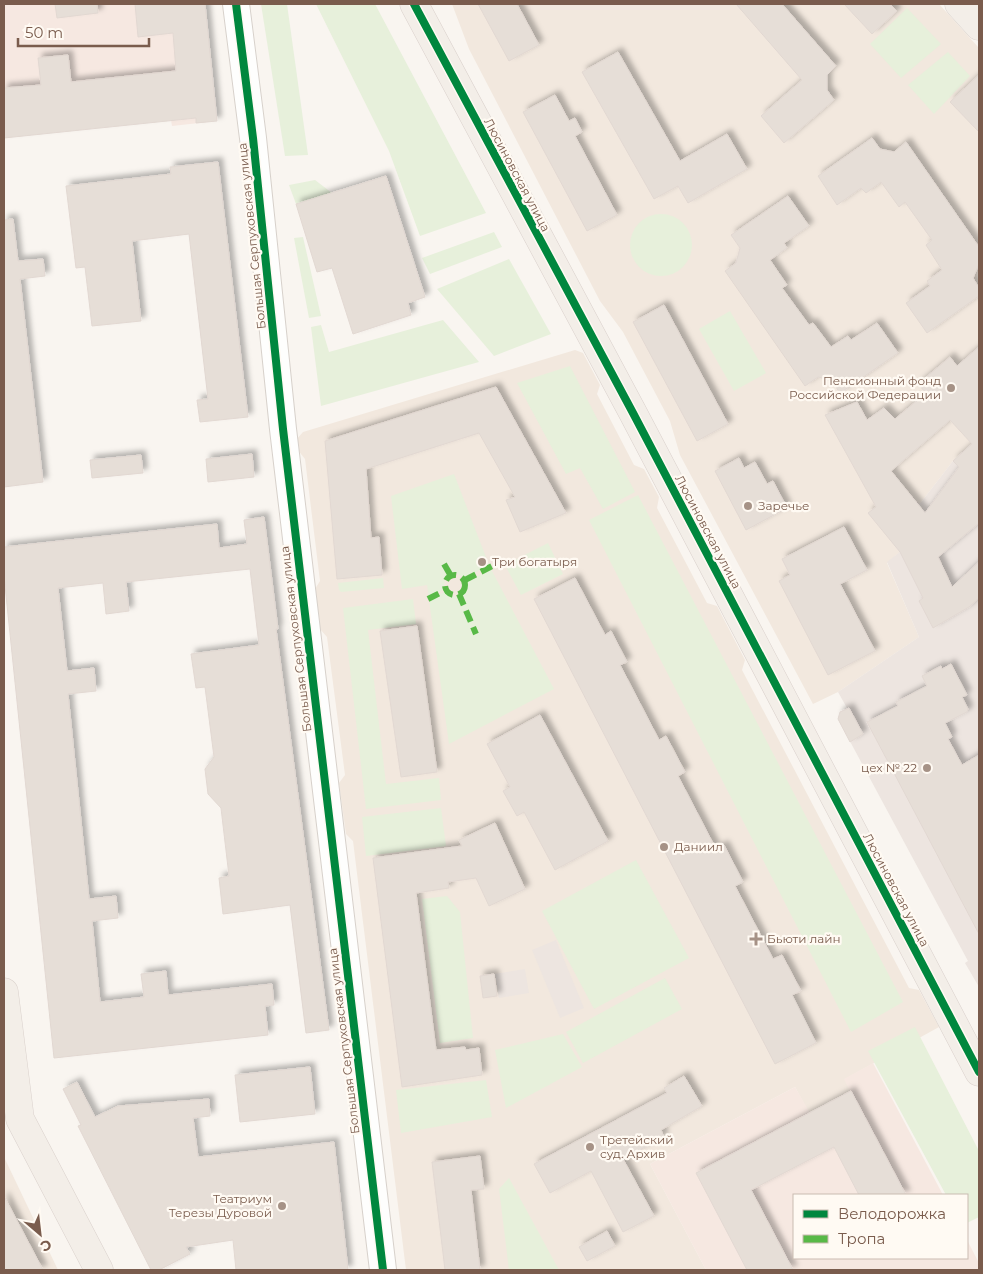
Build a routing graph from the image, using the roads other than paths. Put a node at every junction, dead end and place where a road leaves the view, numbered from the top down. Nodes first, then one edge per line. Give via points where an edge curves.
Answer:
1 (236, 4) edge
2 (414, 4) edge
3 (4, 992) edge
4 (979, 1072) edge
5 (4, 1092) edge
6 (20, 1119) junction
7 (99, 1270) edge
8 (384, 1270) edge

1 - 8 street, Большая Серпуховская улица via 282,429
2 - 4 main road, Люсиновская улица
3 - 6 main road
5 - 6 street
6 - 7 main road

